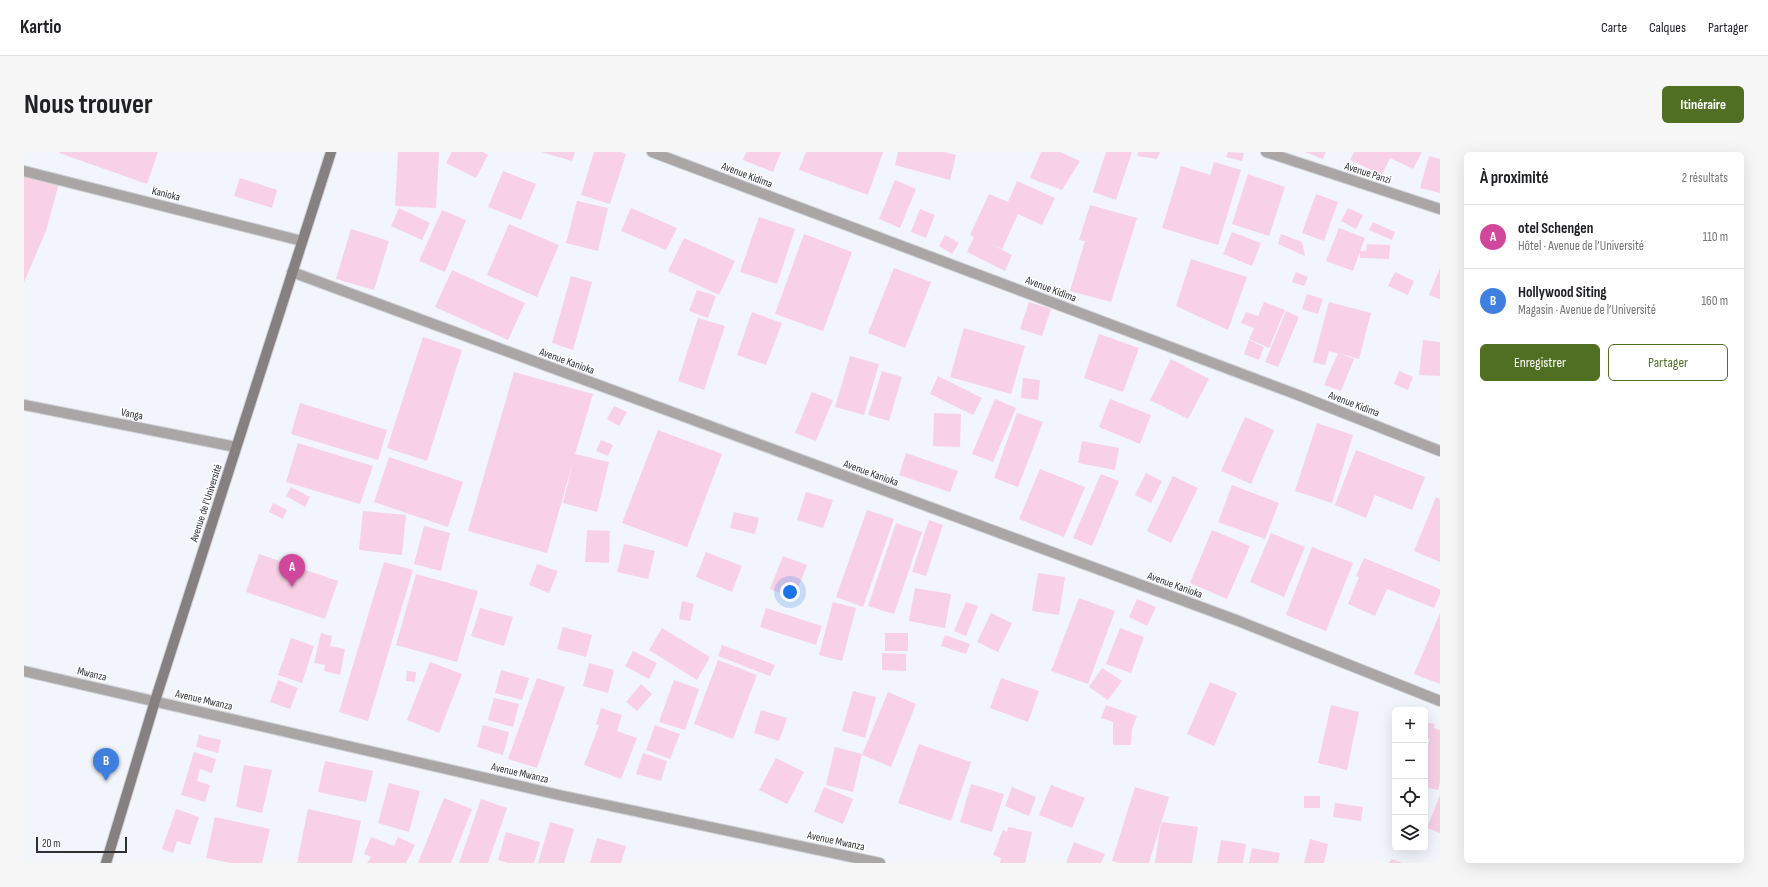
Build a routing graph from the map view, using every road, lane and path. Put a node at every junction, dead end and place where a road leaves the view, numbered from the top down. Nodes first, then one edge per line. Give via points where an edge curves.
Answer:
1 (331, 152) edge
2 (652, 152) edge
3 (1266, 152) edge
4 (24, 171) edge
5 (1440, 209) edge
6 (302, 241) junction
7 (292, 272) junction
8 (24, 405) edge
9 (236, 447) junction
10 (1440, 451) edge
11 (24, 671) edge
12 (155, 701) junction
13 (1440, 701) edge
14 (106, 863) edge
15 (880, 863) edge

1 - 6 main road, Avenue de l’Université
2 - 10 street, Avenue Kidima
3 - 5 street, Avenue Panzi
4 - 6 street, Kanioka
6 - 7 main road, Avenue de l’Université
7 - 9 main road, Avenue de l’Université
7 - 13 street, Avenue Kanioka via 1236,620
8 - 9 street, Vanga
9 - 12 main road, Avenue de l’Université
11 - 12 street, Mwanza
12 - 14 main road, Avenue de l’Université
12 - 15 street, Avenue Mwanza via 559,795

